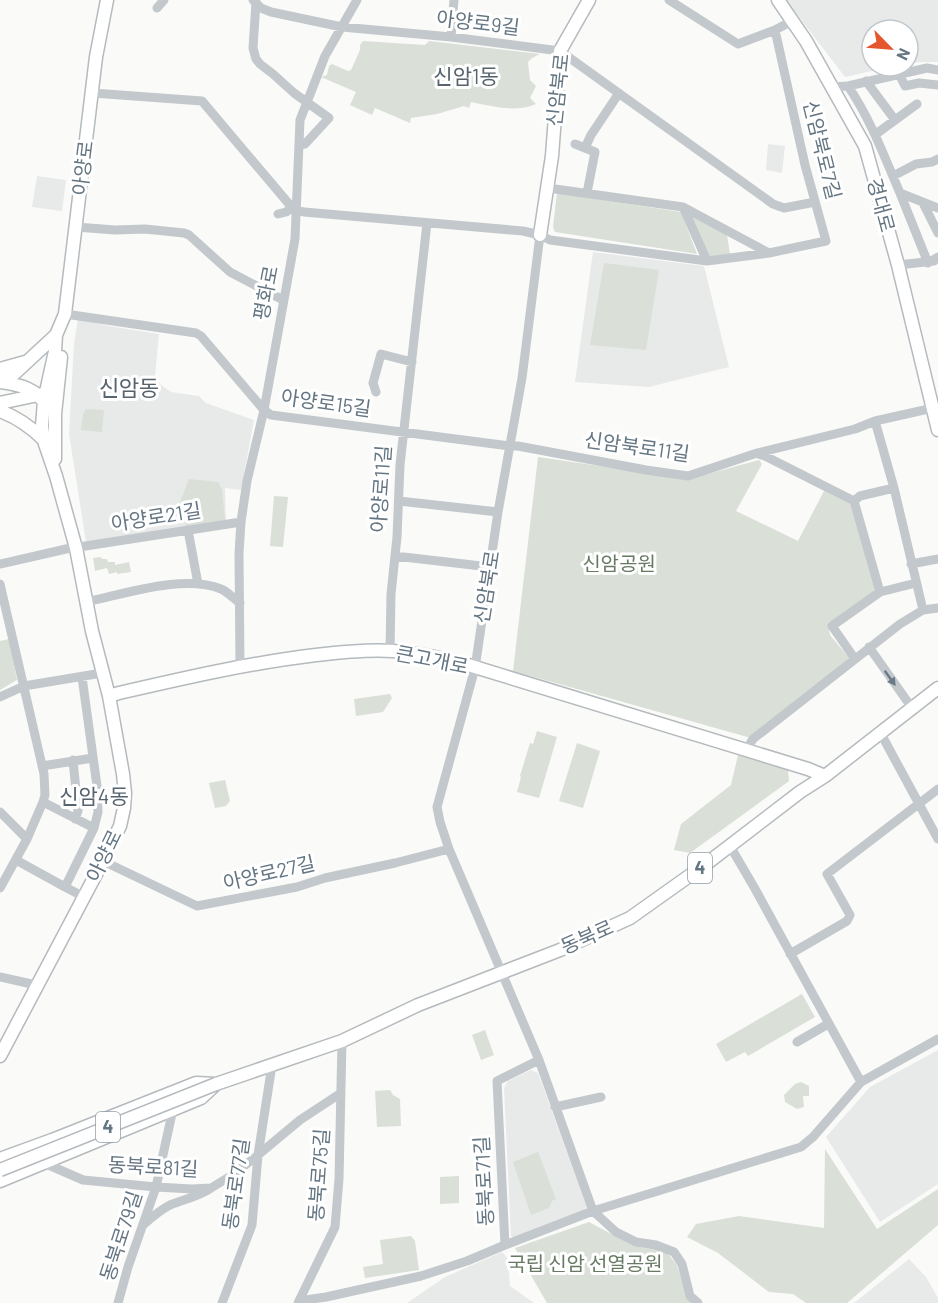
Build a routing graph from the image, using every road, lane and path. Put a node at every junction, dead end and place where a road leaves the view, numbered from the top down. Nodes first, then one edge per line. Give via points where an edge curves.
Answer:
1 (107, 0) edge
2 (357, 0) edge
3 (454, 0) edge
4 (589, 0) edge
5 (669, 0) edge
6 (778, 0) edge
7 (254, 1) edge
8 (792, 21) junction
9 (342, 27) junction
10 (775, 30) junction
11 (451, 37) junction
12 (560, 51) junction
13 (920, 70) edge
14 (938, 70) edge
15 (880, 78) edge
16 (901, 78) edge
17 (866, 81) junction
18 (938, 85) edge
19 (848, 86) junction
20 (831, 87) junction
21 (93, 93) junction
22 (619, 93) junction
23 (308, 102) junction
24 (917, 104) dead end
25 (895, 120) junction
26 (876, 134) junction
27 (575, 144) dead end
28 (299, 145) junction
29 (585, 148) junction
30 (938, 159) edge
31 (893, 176) junction
32 (548, 188) junction
33 (587, 193) junction
34 (900, 193) junction
35 (815, 202) junction
36 (923, 203) junction
37 (682, 207) junction
38 (295, 208) junction
39 (938, 208) edge
40 (278, 214) dead end
41 (427, 223) junction
42 (76, 227) junction
43 (938, 233) edge
44 (540, 236) junction
45 (769, 253) junction
46 (935, 260) edge
47 (707, 261) junction
48 (898, 265) junction
49 (283, 300) junction
50 (65, 314) junction
51 (56, 335) junction
52 (29, 361) junction
53 (412, 362) junction
54 (0, 369) edge
55 (58, 379) junction
56 (0, 382) edge
57 (376, 392) dead end
58 (42, 396) junction
59 (0, 401) edge
60 (935, 407) edge
61 (264, 410) junction
62 (0, 411) edge
63 (0, 420) edge
64 (875, 421) junction
65 (938, 430) edge
66 (403, 432) junction
67 (40, 437) junction
68 (510, 447) junction
69 (757, 453) junction
70 (50, 456) junction
71 (56, 476) junction
72 (894, 488) junction
73 (399, 501) junction
74 (854, 501) junction
75 (498, 512) junction
76 (241, 522) junction
77 (188, 530) junction
78 (76, 548) junction
79 (395, 556) junction
80 (938, 559) edge
81 (0, 564) edge
82 (911, 564) junction
83 (490, 567) junction
84 (916, 583) junction
85 (0, 584) edge
86 (198, 584) junction
87 (880, 592) junction
88 (86, 602) junction
89 (240, 603) junction
90 (938, 608) edge
91 (923, 610) junction
92 (869, 648) junction
93 (390, 651) junction
94 (855, 658) junction
95 (240, 667) junction
96 (476, 668) junction
97 (102, 673) junction
98 (82, 677) junction
99 (24, 686) junction
100 (938, 688) edge
101 (109, 696) junction
102 (0, 697) edge
103 (912, 708) junction
104 (880, 732) junction
105 (746, 750) junction
106 (93, 758) junction
107 (74, 760) junction
108 (43, 770) junction
109 (825, 776) junction
110 (938, 789) edge
111 (43, 802) junction
112 (919, 804) junction
113 (0, 812) edge
114 (75, 819) junction
115 (94, 828) junction
116 (27, 839) junction
117 (938, 839) edge
118 (729, 846) junction
119 (449, 849) junction
120 (15, 860) junction
121 (103, 861) junction
122 (65, 887) junction
123 (0, 888) edge
124 (84, 897) junction
125 (790, 954) junction
126 (502, 971) junction
127 (0, 977) edge
128 (36, 985) junction
129 (828, 1024) junction
130 (938, 1040) edge
131 (342, 1041) junction
132 (797, 1042) dead end
133 (0, 1056) edge
134 (539, 1060) junction
135 (272, 1065) junction
136 (861, 1083) junction
137 (216, 1084) junction
138 (341, 1093) junction
139 (601, 1097) dead end
140 (555, 1107) junction
141 (173, 1109) junction
142 (21, 1151) junction
143 (258, 1155) junction
144 (0, 1159) edge
145 (44, 1163) junction
146 (0, 1170) edge
147 (24, 1171) junction
148 (0, 1180) edge
149 (156, 1187) junction
150 (211, 1188) junction
151 (593, 1211) junction
152 (142, 1226) junction
153 (505, 1245) junction
154 (342, 1298) edge
155 (299, 1302) edge
156 (118, 1303) edge
157 (222, 1303) edge
158 (698, 1303) edge

1 - 21 main road, 아양로
2 - 9 street, 평화로
3 - 11 street
4 - 12 main road, 신암북로
5 - 10 street via 738,44
6 - 8 main road, 경대로
7 - 9 street, 아양로9길 via 271,12
7 - 23 street via 256,59
8 - 10 street
8 - 20 main road, 경대로
9 - 11 street, 아양로9길
9 - 23 street, 평화로 via 325,56
10 - 35 street, 신암북로7길
11 - 12 street, 아양로9길
12 - 22 street, 아양로9길
12 - 32 main road, 신암북로
13 - 14 street
15 - 17 street
16 - 18 street via 905,86
17 - 19 street
17 - 25 street
19 - 20 street
19 - 26 street
20 - 48 main road, 경대로 via 865,146
21 - 38 street via 202,100
21 - 42 main road, 아양로
22 - 29 street
22 - 35 street, 아양로9길 via 773,204 784,208
23 - 28 street, 평화로 via 300,120
23 - 28 street via 329,118 305,144
24 - 25 street
25 - 26 street
26 - 31 street
27 - 29 street, 신암북로
28 - 38 street, 평화로
29 - 33 street, 신암북로 via 595,152
30 - 31 street via 916,164
31 - 34 street
32 - 33 street
32 - 44 main road, 신암북로
33 - 37 street
34 - 36 street
34 - 46 street
35 - 45 street, 신암북로7길 via 826,241
36 - 39 street
36 - 43 street
37 - 45 street
37 - 47 street
38 - 40 street
38 - 41 street via 327,215
38 - 49 street, 평화로 via 295,240
41 - 44 street via 523,231
41 - 53 street, 아양로11길
42 - 49 street via 184,233 230,272
42 - 50 main road, 아양로
44 - 47 street, 신암북로7길
44 - 68 street, 신암북로
45 - 47 street, 신암북로7길
46 - 48 street
48 - 60 main road, 경대로
49 - 61 street, 평화로
50 - 51 main road, 아양로
50 - 55 main road
50 - 61 street, 아양로15길 via 196,333
51 - 52 main road
51 - 58 main road
52 - 54 main road
52 - 56 main road
53 - 57 street, 아양로15길 via 381,354 374,382
53 - 66 street, 아양로11길
55 - 58 main road
55 - 71 main road
56 - 58 main road via 29,388
56 - 59 main road via 7,393
58 - 59 main road
58 - 67 main road
58 - 70 main road via 48,412
60 - 64 street, 신암북로11길
60 - 65 main road, 경대로
61 - 66 street, 아양로15길 via 271,415
61 - 76 street, 평화로
62 - 67 main road via 26,424
63 - 67 main road via 15,423
64 - 69 street, 신암북로11길
64 - 72 street
66 - 68 street, 아양로15길
66 - 73 street, 아양로11길
67 - 70 main road
68 - 69 street, 신암북로11길 via 687,476
68 - 75 street, 신암북로
69 - 74 street
70 - 71 main road, 아양로
71 - 78 main road, 아양로
72 - 74 street
72 - 82 street
73 - 75 street
73 - 79 street, 아양로11길
74 - 87 street
75 - 83 street, 신암북로
76 - 77 street, 아양로21길
76 - 89 street, 평화로
77 - 78 street, 아양로21길
77 - 86 street
78 - 81 street, 아양로21길
78 - 88 main road, 아양로
79 - 83 street
79 - 93 street, 아양로11길
80 - 82 street
82 - 84 street
83 - 96 street, 신암북로
84 - 87 street
84 - 91 street
85 - 99 street
86 - 88 street via 174,583
86 - 89 street via 224,590
87 - 94 street via 832,626
88 - 97 main road, 아양로
89 - 95 street, 평화로
90 - 91 street
91 - 92 street
92 - 94 street
92 -> 103 street
93 - 95 main road, 큰고개로 via 334,653
93 - 96 main road, 큰고개로 via 417,653
94 - 105 street via 753,739
95 - 101 main road, 큰고개로
96 - 105 main road, 큰고개로
96 - 119 street, 신암북로 via 436,807
97 - 98 street
97 - 101 main road, 아양로
98 - 99 street
98 - 106 street
99 - 102 street
99 - 108 street
100 - 103 main road, 동북로 / 4
101 - 121 main road, 아양로 via 125,793 122,819
103 - 104 main road, 동북로 / 4
104 - 109 main road, 동북로 / 4
104 - 112 street
105 - 109 main road, 큰고개로
106 - 107 street
106 - 115 street via 98,812
107 - 108 street
107 - 114 street via 78,811
108 - 111 street
109 - 118 main road, 동북로 / 4
110 - 112 street
111 - 114 street
111 - 116 street
112 - 117 street
112 - 125 street via 827,874 850,917
113 - 116 street
114 - 115 street
115 - 122 street
116 - 120 street
118 - 125 street
118 - 126 main road, 동북로 / 4 via 630,918
119 - 121 street, 아양로27길 via 297,887 197,906
119 - 126 street, 신암북로
120 - 122 street
120 - 123 street
121 - 124 main road, 아양로
122 - 124 street
124 - 128 main road, 아양로
125 - 129 street
126 - 131 main road, 동북로 / 4
126 - 134 street
127 - 128 street
128 - 133 main road, 아양로
129 - 132 street
129 - 136 street
130 - 136 street
131 - 135 main road, 동북로 / 4
131 - 138 street, 동북로75길
134 - 140 street
134 - 153 street, 동북로71길 via 497,1081
135 - 137 main road, 동북로 / 4
135 - 143 street, 동북로77길
136 - 151 street via 801,1147
137 - 141 main road via 201,1098
137 - 142 main road via 196,1083
137 - 146 main road, 4, bridge
138 - 143 street, 동북로81길
138 - 155 street, 동북로75길 via 335,1227
139 - 140 street
140 - 151 street
141 - 145 main road
141 - 149 street, 동북로79길
142 - 144 main road
142 - 147 main road via 28,1162
143 - 150 street, 동북로81길
143 - 157 street, 동북로77길 via 252,1224
145 - 147 main road
145 - 149 street, 동북로81길 via 83,1180
147 - 148 main road
149 - 150 street, 동북로81길
149 - 152 street, 동북로79길
150 - 152 street via 170,1205
151 - 153 street
151 - 158 street via 616,1232 674,1252 682,1264 690,1296
152 - 156 street, 동북로79길
153 - 154 street, 동북로71길 via 422,1276
154 - 155 street, 동북로71길

